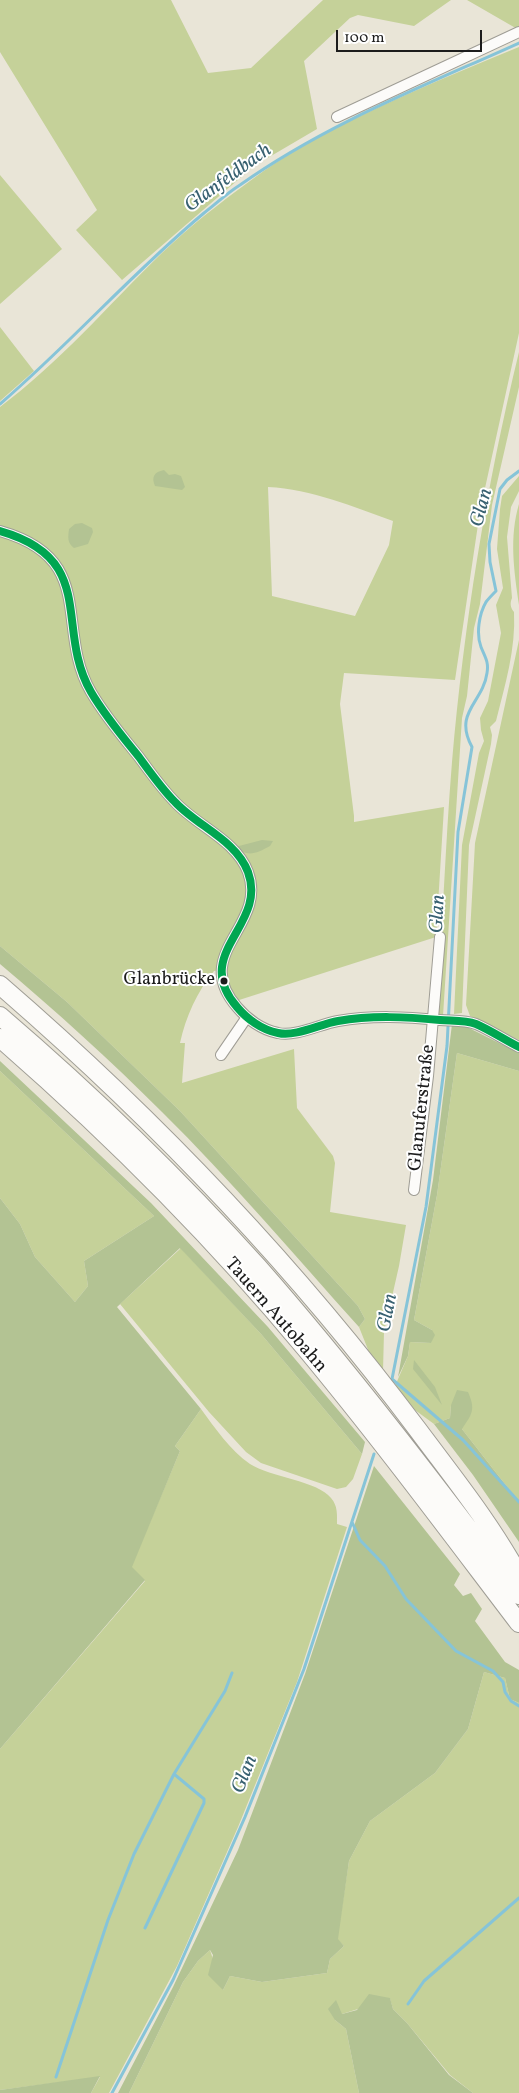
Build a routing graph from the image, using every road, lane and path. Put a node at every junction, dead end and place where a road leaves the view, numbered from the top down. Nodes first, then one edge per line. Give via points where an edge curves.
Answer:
1 (519, 32) edge
2 (337, 118) dead end
3 (0, 531) edge
4 (440, 936) dead end
5 (0, 985) edge
6 (0, 1016) edge
7 (247, 1017) junction
8 (435, 1019) junction
9 (0, 1038) edge
10 (519, 1047) edge
11 (221, 1055) dead end
12 (414, 1190) dead end
13 (519, 1576) edge
14 (519, 1595) edge
15 (519, 1623) edge

1 - 2 street
3 - 7 street via 34,544 53,562 70,601 82,671 99,705 174,802 233,849 246,866 252,883 250,906 227,949 221,972 225,989
4 - 8 street, Glanuferstraße
5 - 13 highway via 56,1033 180,1154 255,1233 399,1405 505,1550
6 - 14 highway via 121,1125 257,1267 394,1429
7 - 8 street via 278,1033 346,1019
7 - 11 street
8 - 10 street via 476,1024
8 - 12 street, Glanuferstraße
9 - 15 highway, Tauern Autobahn via 93,1122 261,1297 388,1452

